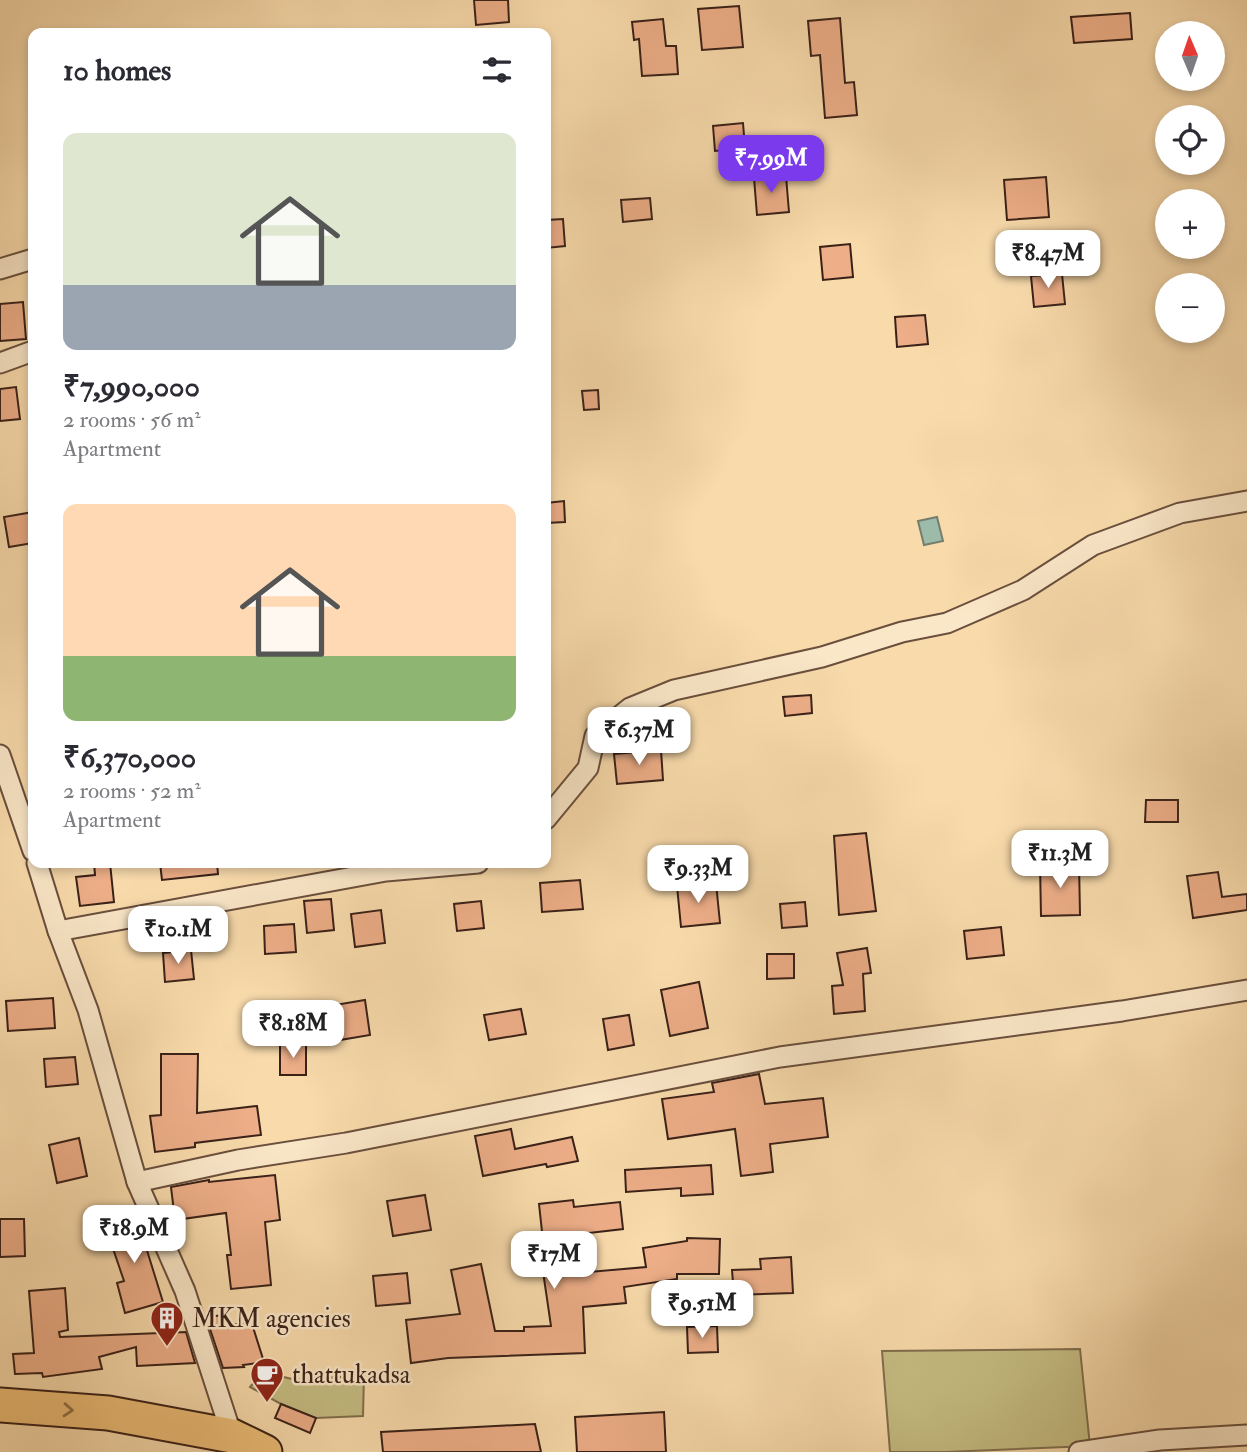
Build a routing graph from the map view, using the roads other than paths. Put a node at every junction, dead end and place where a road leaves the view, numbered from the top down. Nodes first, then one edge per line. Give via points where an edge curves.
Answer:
1 (28, 261) edge
2 (0, 269) edge
3 (28, 353) edge
4 (0, 363) edge
5 (1247, 501) edge
6 (0, 755) edge
7 (551, 813) edge
8 (28, 836) edge
9 (39, 868) edge
10 (420, 868) edge
11 (58, 932) junction
12 (1247, 990) edge
13 (137, 1182) junction
14 (0, 1405) edge
15 (1247, 1435) edge
16 (232, 1436) junction
17 (265, 1452) edge
18 (1079, 1452) edge

1 - 2 street
3 - 4 street
5 - 7 street via 1180,513 1093,545 1023,590 947,624 674,690 630,708 595,736 588,768
6 - 8 street
9 - 11 street
10 - 11 street
11 - 13 street via 91,1022
12 - 13 street via 780,1057
13 - 16 street via 185,1291
14 -> 16 highway via 108,1413
15 - 18 street via 1160,1440
16 - 17 highway

